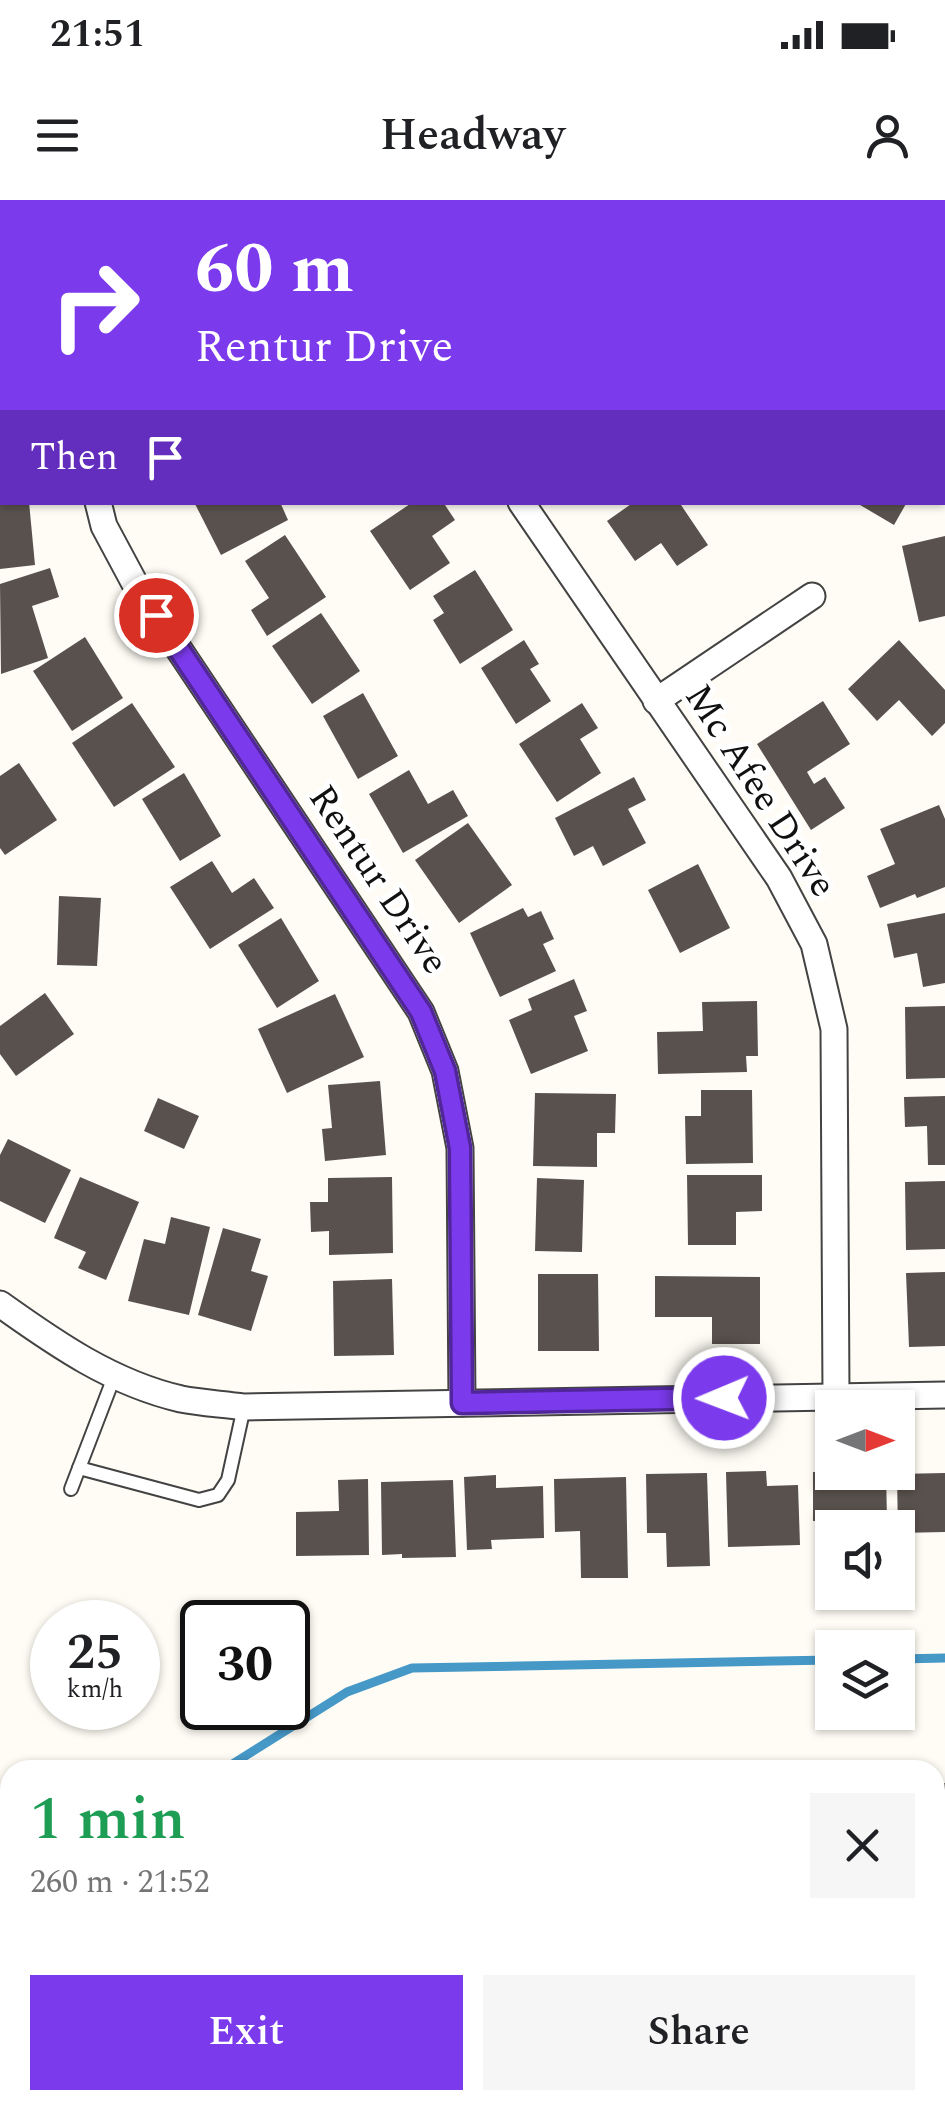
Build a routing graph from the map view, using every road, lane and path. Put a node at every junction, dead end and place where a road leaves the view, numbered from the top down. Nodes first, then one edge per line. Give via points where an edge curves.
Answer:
1 (99, 505) edge
2 (523, 505) edge
3 (812, 596) dead end
4 (656, 701) junction
5 (0, 1304) edge
6 (114, 1377) junction
7 (836, 1390) edge
8 (815, 1395) edge
9 (915, 1395) edge
10 (945, 1395) edge
11 (462, 1403) junction
12 (244, 1407) junction
13 (79, 1468) junction
14 (70, 1489) dead end

1 - 11 street, Rentur Drive via 134,582 421,1012 445,1071 460,1148
2 - 4 street, Mc Afee Drive
3 - 4 street
4 - 7 street, Mc Afee Drive via 779,878 814,944 834,1030
5 - 6 street
6 - 12 street via 181,1399
6 - 13 lane
8 - 11 street
9 - 10 street
11 - 12 street
12 - 13 lane via 228,1480 218,1494 199,1500
13 - 14 lane

